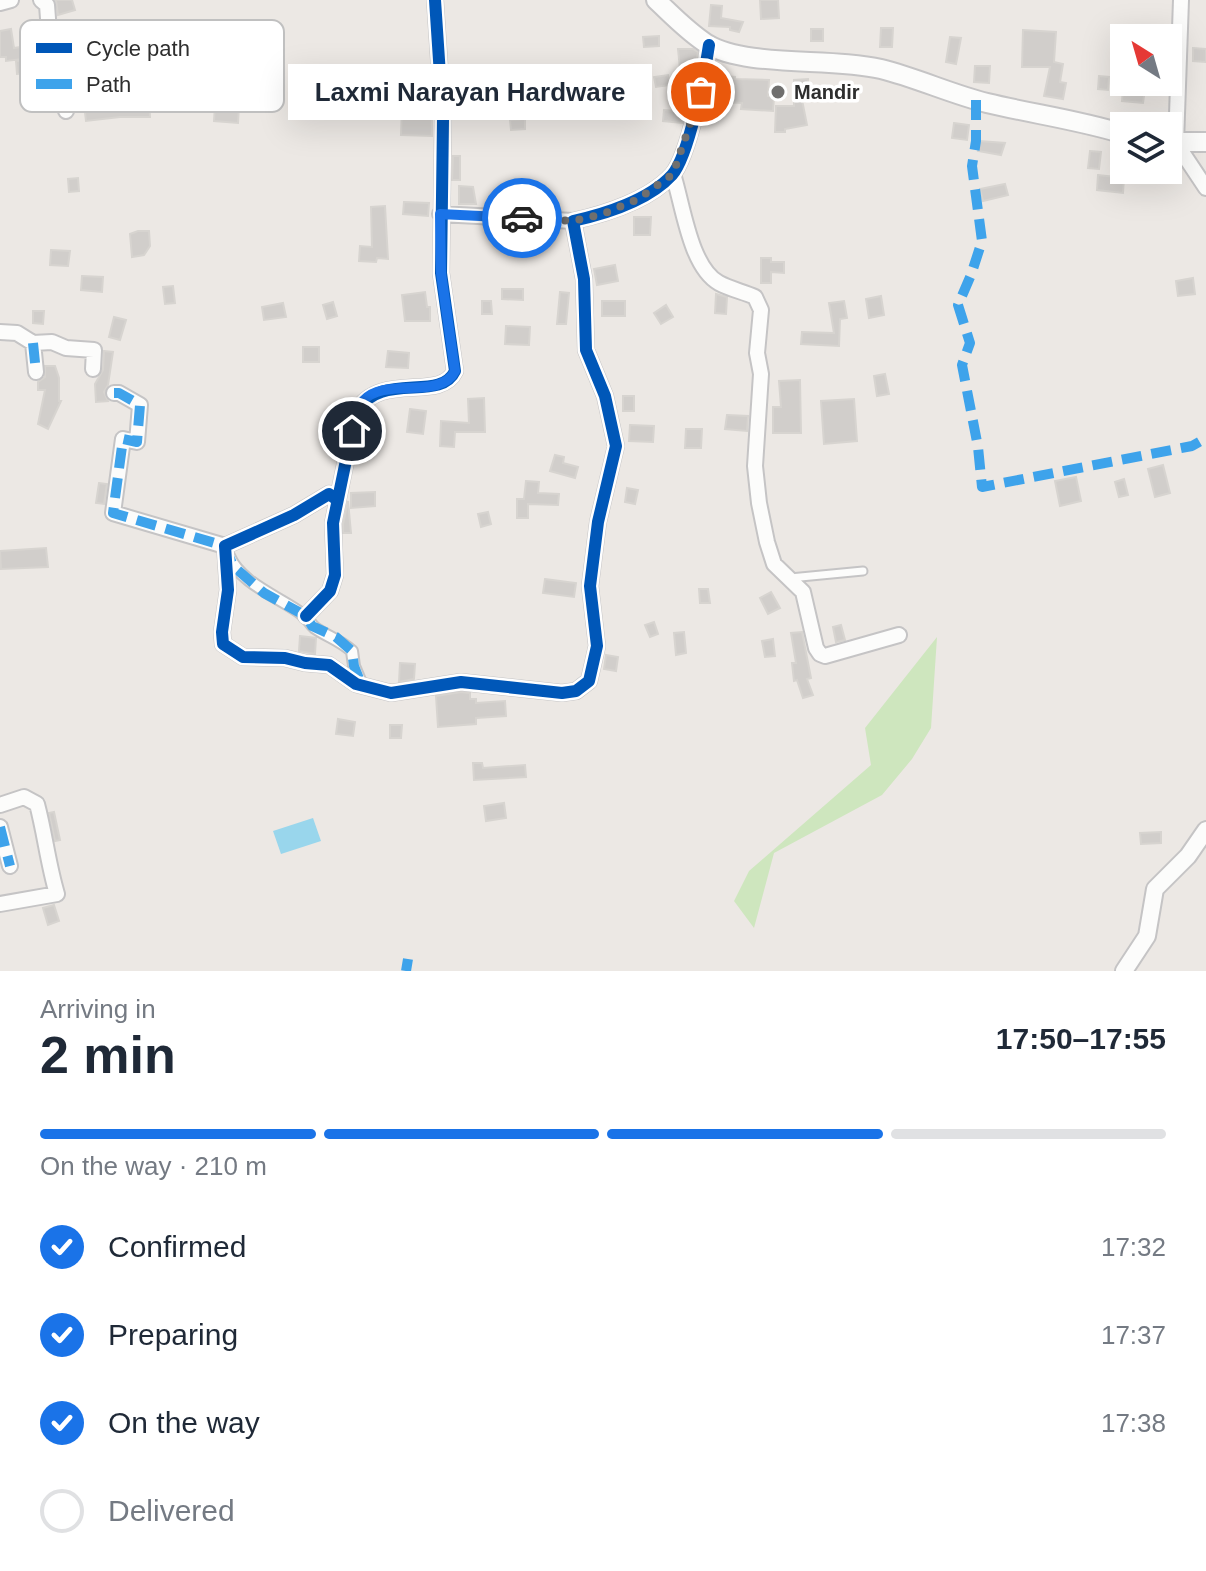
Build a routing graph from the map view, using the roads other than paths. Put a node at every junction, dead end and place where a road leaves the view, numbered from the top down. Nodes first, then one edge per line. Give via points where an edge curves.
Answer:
1 (11, 0) edge
2 (41, 0) edge
3 (435, 0) edge
4 (656, 0) edge
5 (1181, 0) edge
6 (0, 3) edge
7 (48, 20) edge
8 (709, 45) junction
9 (1174, 112) edge
10 (1110, 130) edge
11 (1182, 142) edge
12 (1206, 142) edge
13 (1182, 156) edge
14 (673, 174) junction
15 (1206, 188) edge
16 (440, 214) junction
17 (573, 221) junction
18 (0, 332) edge
19 (33, 343) junction
20 (93, 369) dead end
21 (36, 372) dead end
22 (114, 393) dead end
23 (337, 500) junction
24 (225, 546) junction
25 (863, 571) dead end
26 (788, 578) junction
27 (306, 616) junction
28 (899, 635) dead end
29 (362, 686) junction
30 (0, 805) edge
31 (0, 827) edge
32 (1206, 830) edge
33 (10, 866) dead end
34 (0, 904) edge
35 (1124, 971) edge

1 - 6 street
2 - 7 street
3 - 16 street via 443,120
4 - 8 main road
5 - 9 street
8 - 10 main road via 741,56 881,69 963,97
8 - 14 street via 696,110
11 - 12 main road
13 - 15 street
14 - 17 street via 638,199
14 - 26 street via 701,266 717,283 755,297 761,310 755,466 767,542 774,564
16 - 17 street
16 - 23 street via 441,273 455,371 443,384 382,390 363,402 356,412
17 - 29 street via 584,279 586,350 605,396 616,446 590,586 597,646 589,681 562,693 461,682 391,693
18 - 19 street via 17,333
19 - 20 street via 94,350
19 - 21 street
22 - 24 street via 140,405 137,442 123,439 113,513
23 - 24 street via 329,494
23 - 27 street via 335,575 330,591
24 - 27 street via 233,566 264,593
24 - 29 street via 223,644 243,657 329,665
25 - 26 lane
26 - 28 street via 803,592 820,654
27 - 29 street via 312,626 352,651
30 - 34 street via 24,797 37,804 57,894
31 - 33 street
32 - 35 street via 1155,889 1147,936

